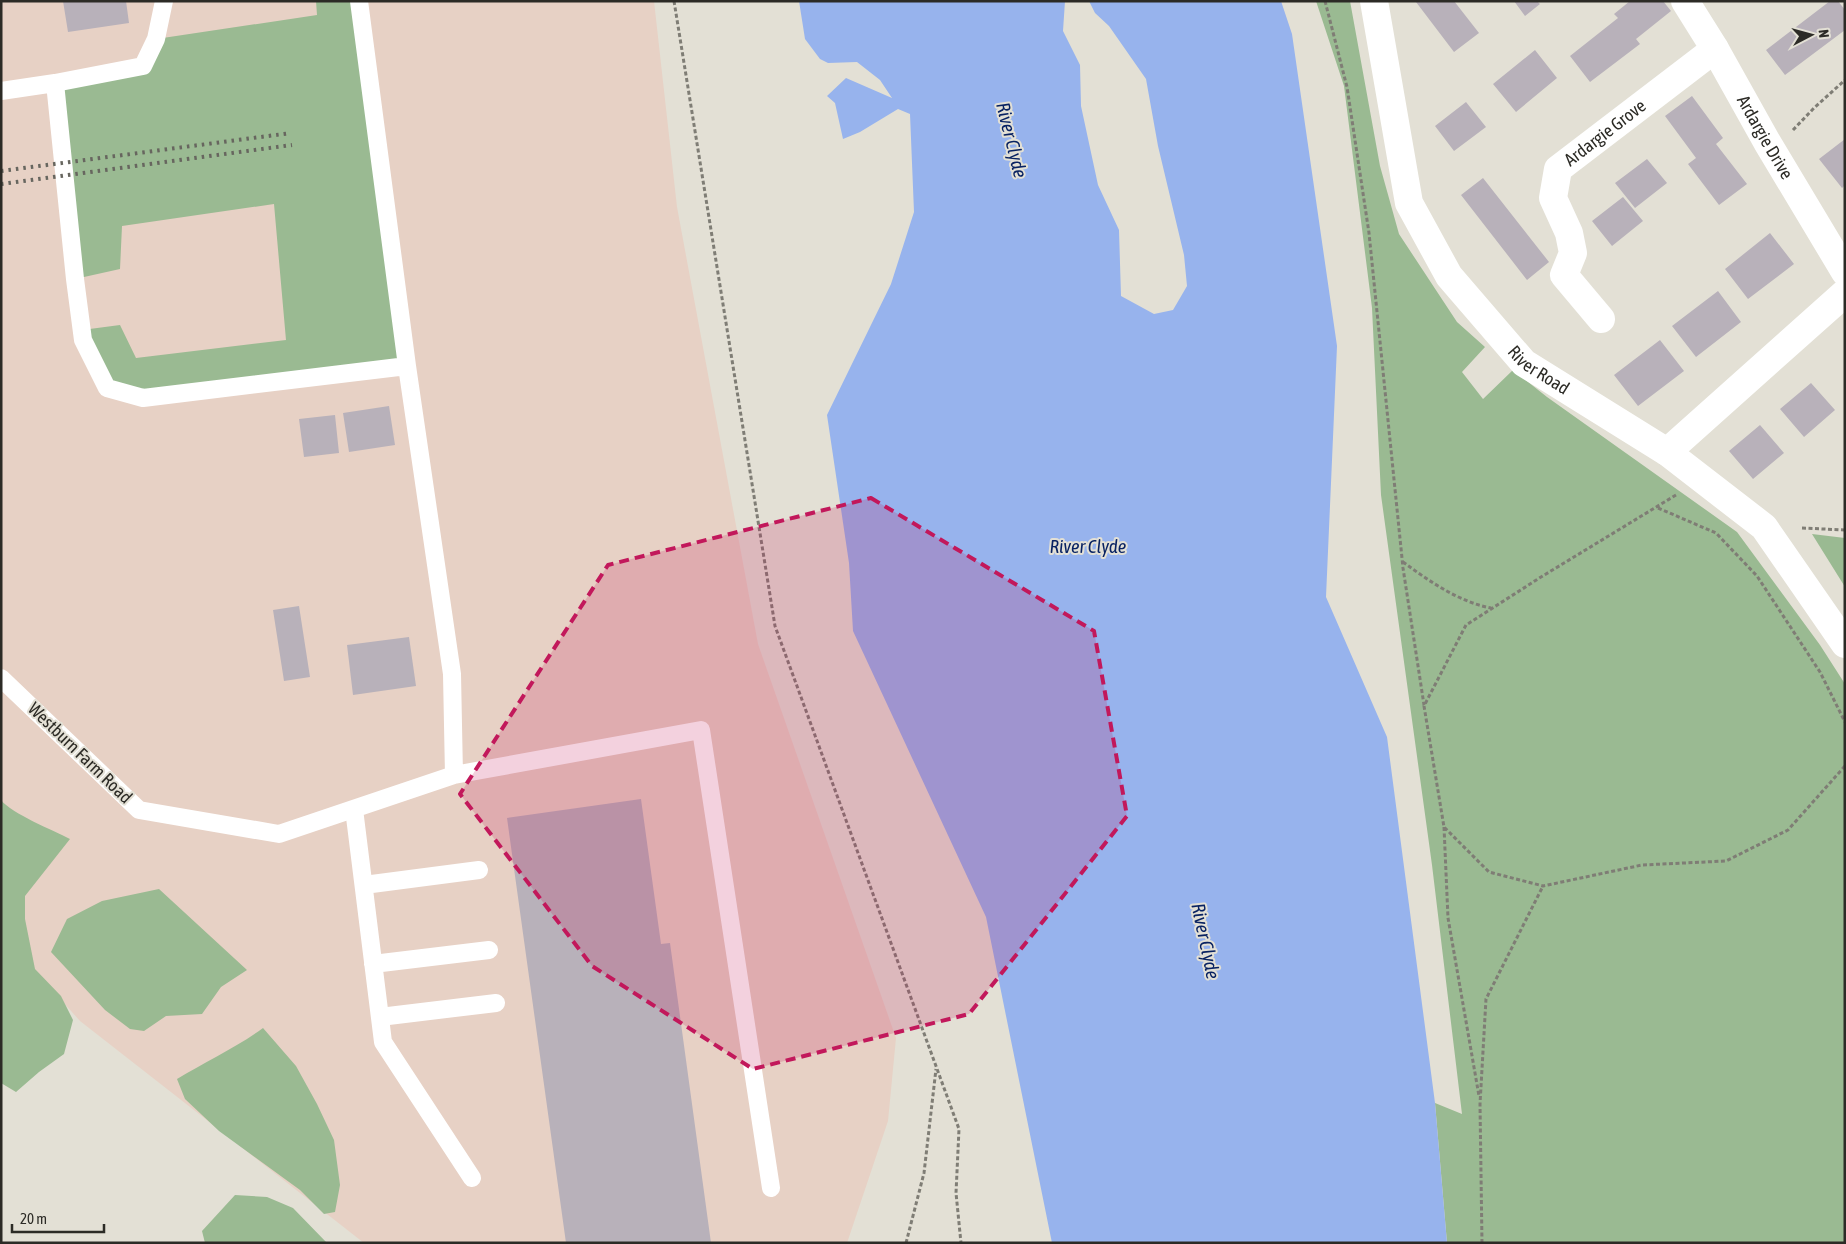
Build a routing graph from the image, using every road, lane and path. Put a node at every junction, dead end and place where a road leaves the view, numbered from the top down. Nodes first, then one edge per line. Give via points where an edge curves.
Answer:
1 (164, 1) edge
2 (359, 1) edge
3 (674, 1) edge
4 (1325, 1) edge
5 (1374, 1) edge
6 (1684, 1) edge
7 (1715, 49) junction
8 (1845, 80) edge
9 (55, 83) junction
10 (1, 92) edge
11 (1773, 153) junction
12 (1845, 272) edge
13 (1845, 294) edge
14 (1601, 319) dead end
15 (407, 366) junction
16 (1667, 452) junction
17 (1701, 478) junction
18 (1657, 508) junction
19 (1764, 527) junction
20 (1845, 530) edge
21 (1402, 562) junction
22 (1492, 608) junction
23 (1845, 644) edge
24 (1, 678) edge
25 (1424, 706) junction
26 (1845, 722) edge
27 (1845, 766) edge
28 (454, 775) junction
29 (354, 809) junction
30 (1444, 827) junction
31 (479, 870) dead end
32 (364, 885) junction
33 (1543, 886) junction
34 (489, 950) dead end
35 (374, 964) junction
36 (496, 1003) dead end
37 (380, 1017) junction
38 (936, 1068) junction
39 (1480, 1104) junction
40 (472, 1178) dead end
41 (771, 1188) dead end
42 (906, 1243) edge
43 (961, 1243) edge
44 (1482, 1243) edge

1 - 9 lane via 156,39 143,66
2 - 15 lane
3 - 38 path via 776,626
4 - 21 path via 1348,86 1368,233
5 - 16 street, River Road via 1409,203 1449,276 1524,363
6 - 7 street, Ardargie Drive
7 - 11 street, Ardargie Drive
7 - 14 street, Ardargie Grove via 1558,169 1553,198 1570,233 1573,253 1564,275
8 - 11 path
9 - 10 lane
9 - 15 lane via 83,340 107,388 144,398
11 - 12 street, Ardargie Drive
13 - 16 street
15 - 28 lane via 452,674
16 - 17 street, River Road
17 - 18 path
17 - 19 street, River Road
18 - 22 path
18 - 26 path via 1716,533 1757,576 1820,672
19 - 20 path
19 - 23 street, River Road
21 - 22 path via 1428,580 1476,605
21 - 25 path
22 - 25 path via 1466,625
24 - 29 lane, Westburn Farm Road via 139,810 279,834
25 - 30 path
27 - 33 path via 1788,830 1726,861 1642,865
28 - 29 lane, Westburn Farm Road
28 - 41 lane, Westburn Farm Road via 701,730
29 - 32 lane
30 - 33 path via 1489,872
30 - 39 path via 1448,918
31 - 32 lane
32 - 35 lane
33 - 39 path via 1486,999
34 - 35 lane
35 - 37 lane
36 - 37 lane
37 - 40 lane via 383,1042
38 - 42 path via 924,1174
38 - 43 path via 958,1129 956,1193
39 - 44 path

